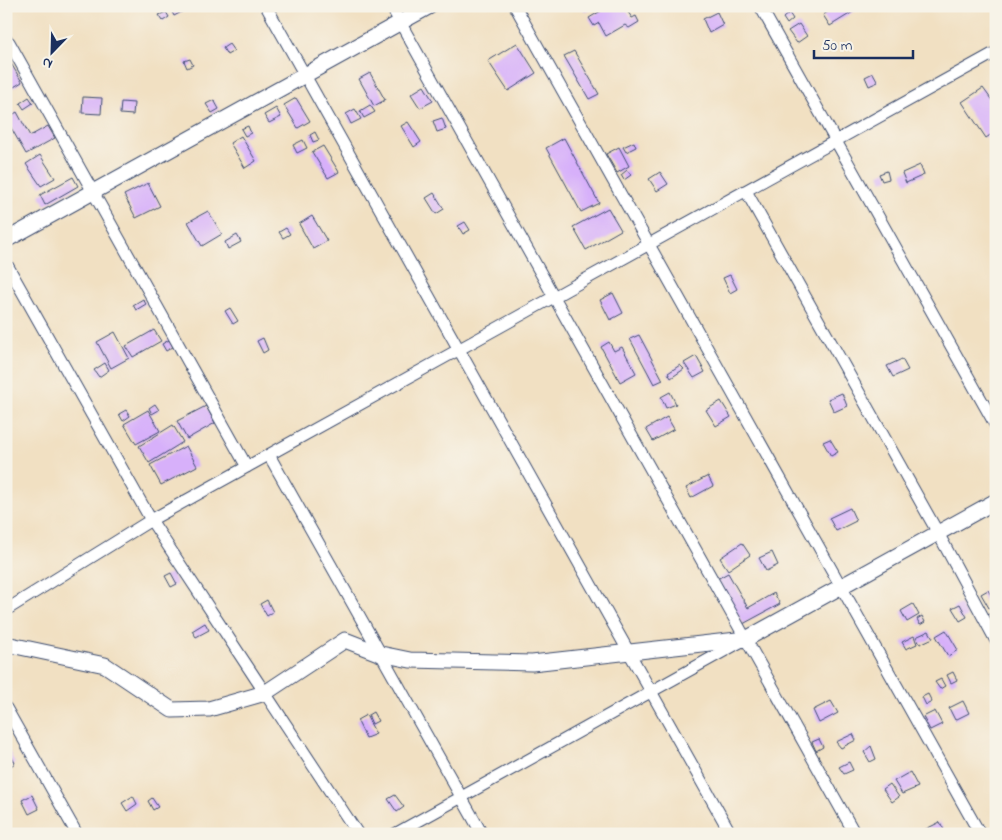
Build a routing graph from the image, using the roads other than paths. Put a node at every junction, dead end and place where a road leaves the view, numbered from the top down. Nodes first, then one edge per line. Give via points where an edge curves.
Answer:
1 (266, 6) edge
2 (391, 6) edge
3 (430, 6) edge
4 (515, 6) edge
5 (760, 6) edge
6 (400, 23) junction
7 (9, 42) dead end
8 (996, 52) edge
9 (305, 75) junction
10 (836, 141) junction
11 (746, 191) junction
12 (93, 192) junction
13 (6, 240) edge
14 (649, 244) junction
15 (6, 263) edge
16 (554, 297) junction
17 (459, 350) junction
18 (996, 426) edge
19 (269, 455) junction
20 (248, 467) junction
21 (996, 501) edge
22 (151, 520) junction
23 (938, 533) junction
24 (841, 587) junction
25 (6, 610) edge
26 (746, 639) junction
27 (996, 641) edge
28 (6, 644) edge
29 (629, 653) junction
30 (381, 654) junction
31 (651, 692) junction
32 (265, 693) junction
33 (6, 708) edge
34 (461, 797) junction
35 (77, 834) edge
36 (358, 834) edge
37 (394, 834) edge
38 (482, 834) edge
39 (731, 834) edge
40 (855, 834) edge
41 (980, 834) edge

1 - 9 street
2 - 6 street
3 - 6 street
4 - 14 street
5 - 10 street
6 - 9 street
6 - 16 street
7 - 12 street
8 - 10 street
9 - 12 street
9 - 17 street
10 - 11 street
10 - 18 street
11 - 14 street
11 - 23 street
12 - 13 street
12 - 20 street
14 - 16 street
14 - 24 street
15 - 22 street
16 - 17 street
16 - 26 street
17 - 19 street
17 - 29 street
19 - 20 street
19 - 30 street
20 - 22 street
21 - 23 street
22 - 25 street
22 - 32 street
23 - 24 street
23 - 27 street
24 - 26 street
24 - 41 street
26 - 29 street
26 - 31 street
26 - 40 street
28 - 32 street via 105,665 172,710 209,709
29 - 30 street via 532,662 410,660
29 - 31 street
30 - 32 street via 344,640
30 - 34 street
31 - 34 street
31 - 39 street
32 - 36 street
33 - 35 street
34 - 37 street
34 - 38 street

